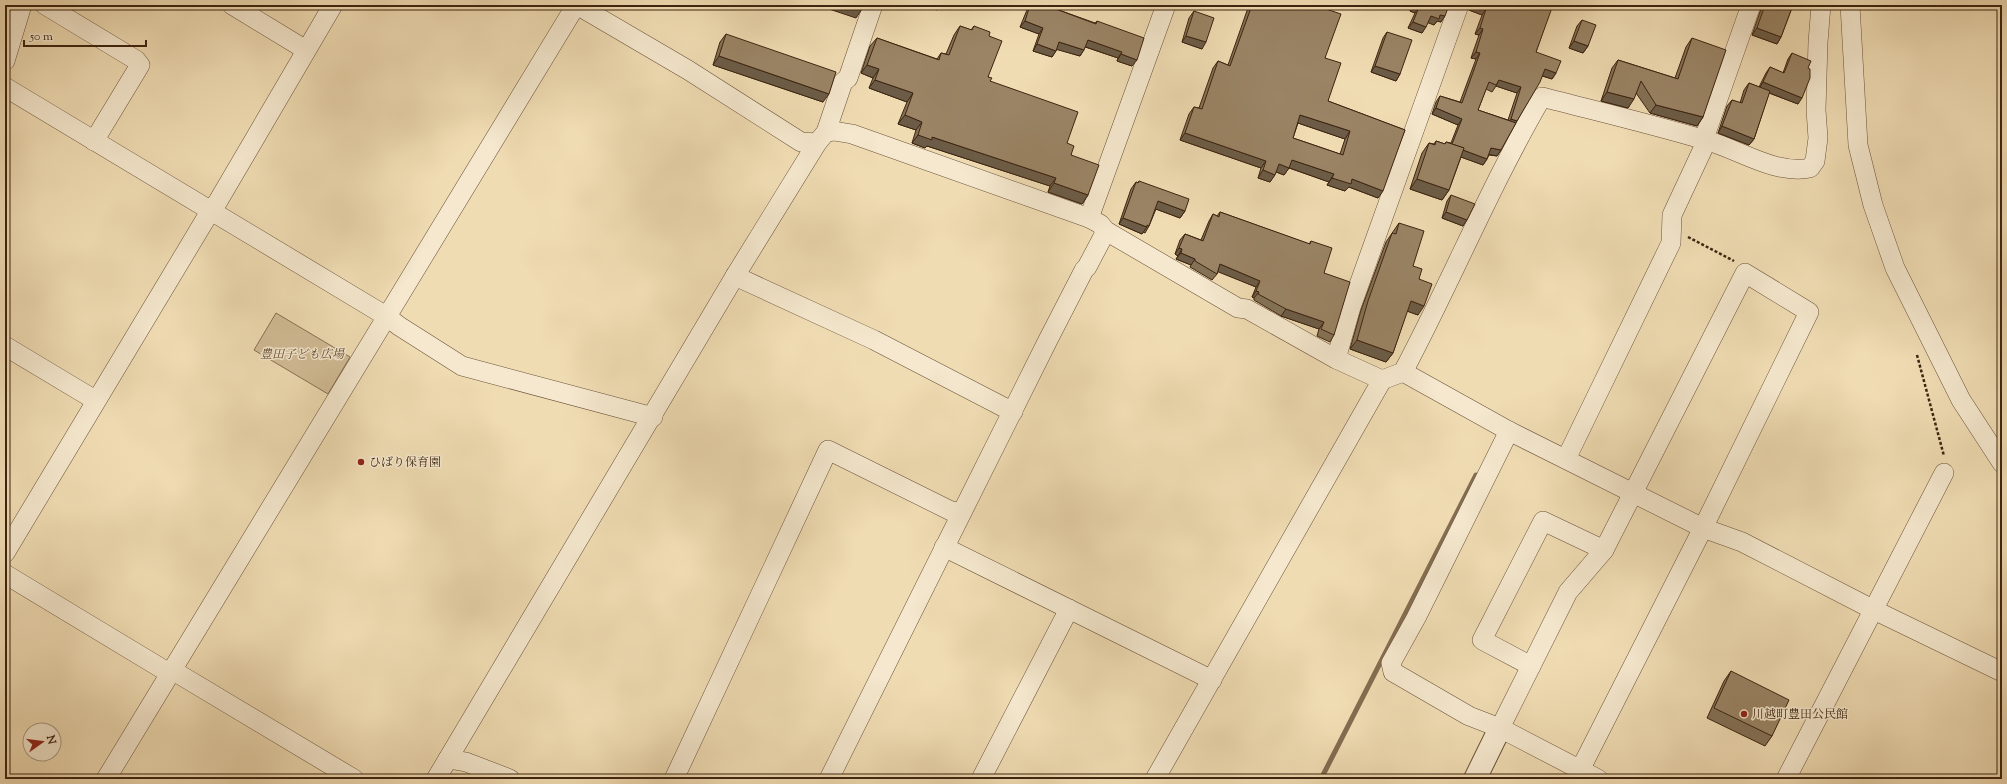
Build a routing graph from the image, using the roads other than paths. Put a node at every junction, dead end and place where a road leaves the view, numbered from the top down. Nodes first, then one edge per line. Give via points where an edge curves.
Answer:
1 (22, 5) edge
2 (45, 5) edge
3 (232, 5) edge
4 (333, 5) edge
5 (576, 5) edge
6 (873, 5) edge
7 (1166, 5) edge
8 (1459, 5) edge
9 (1751, 5) edge
10 (1821, 5) edge
11 (1850, 5) edge
12 (306, 50) junction
13 (5, 61) edge
14 (5, 87) edge
15 (821, 138) junction
16 (1707, 140) junction
17 (94, 141) junction
18 (211, 210) junction
19 (1089, 218) junction
20 (1106, 231) junction
21 (735, 276) junction
22 (386, 316) junction
23 (5, 346) edge
24 (1336, 358) junction
25 (1403, 372) junction
26 (1382, 380) junction
27 (95, 400) junction
28 (1013, 412) junction
29 (653, 417) junction
30 (1509, 431) junction
31 (1566, 459) junction
32 (2002, 463) edge
33 (1944, 472) road end
34 (1632, 492) junction
35 (962, 512) junction
36 (1703, 528) junction
37 (944, 547) junction
38 (1604, 550) junction
39 (5, 553) edge
40 (5, 574) edge
41 (1069, 608) junction
42 (1874, 610) junction
43 (1531, 666) junction
44 (170, 671) junction
45 (2002, 672) edge
46 (1212, 680) junction
47 (1500, 728) junction
48 (448, 759) junction
49 (1580, 770) junction
50 (106, 779) edge
51 (354, 779) edge
52 (436, 779) edge
53 (510, 779) edge
54 (674, 779) edge
55 (829, 779) edge
56 (981, 779) edge
57 (1155, 779) edge
58 (1475, 779) edge
59 (1598, 779) edge
60 (1786, 779) edge

1 - 13 street
2 - 17 street via 136,60 140,65
3 - 12 street
4 - 12 street
5 - 15 street via 688,70 801,142
5 - 22 street
6 - 15 street via 848,78 843,82
7 - 19 street
8 - 24 street via 1351,307
9 - 16 street via 1706,133
10 - 16 street via 1816,110 1818,138 1815,161 1810,168 1798,171 1784,169
11 - 32 street via 1858,145 1873,205 1895,268 1961,400
12 - 18 street
14 - 17 street
15 - 19 street via 834,130 852,134
15 - 21 street
16 - 25 street via 1542,97 1521,133 1436,311
16 - 31 street via 1672,216 1671,243
17 - 18 street
18 - 22 street
18 - 27 street
19 - 20 street
20 - 24 street via 1238,308 1247,309
20 - 28 street
21 - 28 street via 874,340
21 - 29 street
22 - 29 street via 462,366
22 - 44 street
23 - 27 street
24 - 26 street
25 - 26 street
25 - 30 street
26 - 46 street
27 - 39 street
28 - 35 street
29 - 48 street
30 - 31 street
30 - 47 street via 1391,663 1393,672 1469,716
31 - 34 street
33 - 42 street
34 - 36 street
34 - 36 street via 1745,273 1809,312
34 - 38 street
35 - 37 street
35 - 54 street via 951,511 828,450
36 - 42 street via 1742,542
36 - 49 street
37 - 41 street
37 - 55 street
38 - 43 street via 1568,592
38 - 43 street via 1543,521 1482,640
40 - 44 street
41 - 46 street
41 - 56 street
42 - 45 street
42 - 60 street
43 - 47 street
44 - 50 street
44 - 51 street
46 - 57 street
47 - 49 street
47 - 58 street
48 - 52 street
48 - 53 street via 466,762
49 - 59 street

